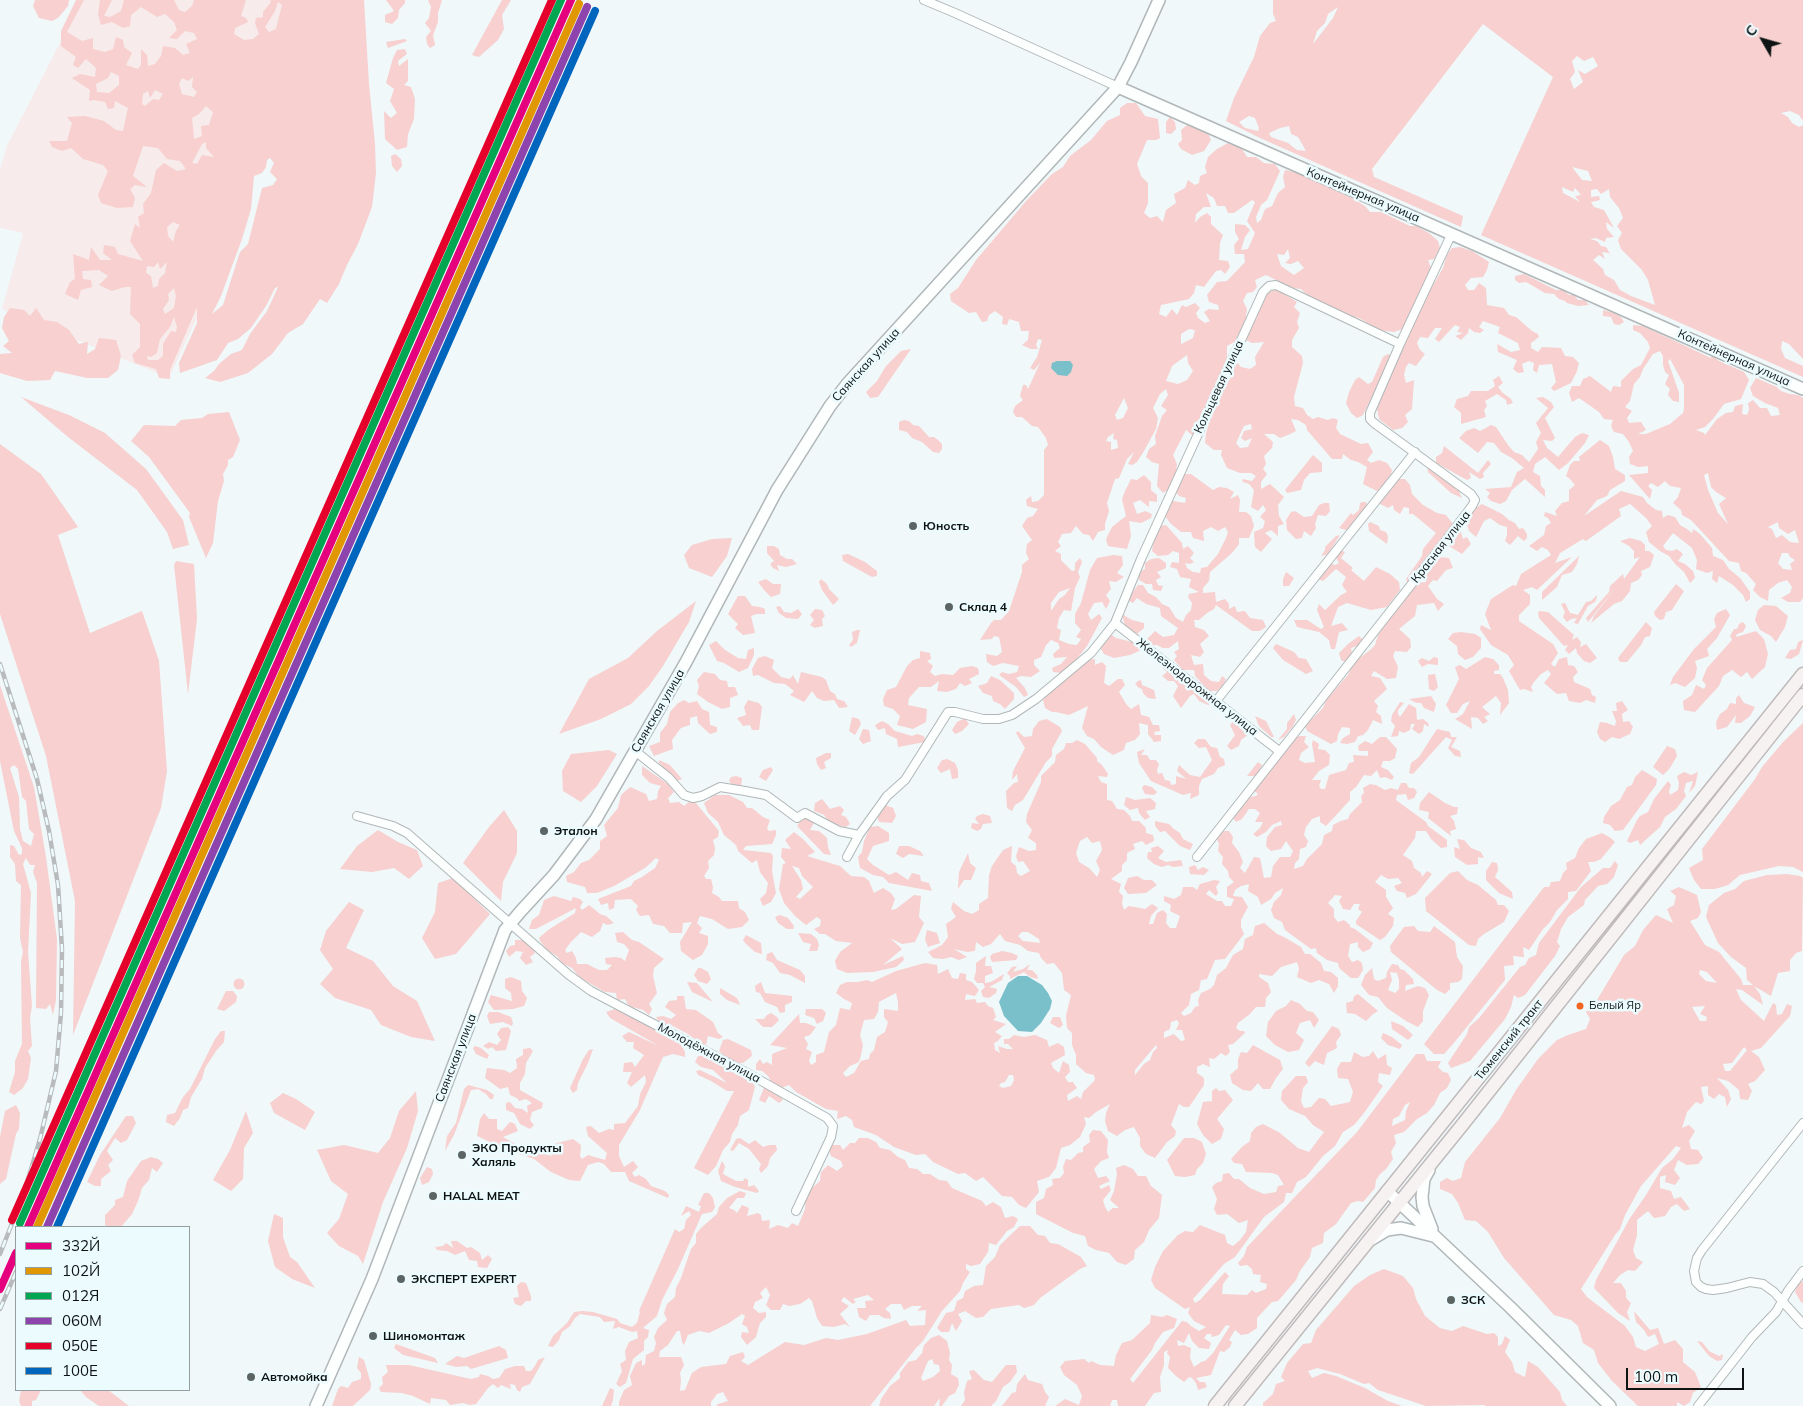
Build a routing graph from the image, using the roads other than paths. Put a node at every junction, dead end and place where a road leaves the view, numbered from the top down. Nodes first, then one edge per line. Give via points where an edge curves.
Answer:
1 (924, 0) edge
2 (1159, 0) edge
3 (1118, 87) junction
4 (1452, 233) junction
5 (1400, 344) junction
6 (1803, 389) edge
7 (1415, 452) junction
8 (1115, 623) junction
9 (1803, 674) edge
10 (1803, 695) edge
11 (1216, 701) junction
12 (635, 751) junction
13 (1279, 752) junction
14 (357, 816) dead end
15 (859, 835) junction
16 (847, 857) dead end
17 (1197, 857) dead end
18 (511, 923) junction
19 (1803, 1124) edge
20 (1434, 1160) junction
21 (1387, 1191) junction
22 (1399, 1202) junction
23 (796, 1211) dead end
24 (1437, 1237) junction
25 (1366, 1243) junction
26 (1803, 1271) edge
27 (1783, 1302) junction
28 (1800, 1314) edge
29 (1803, 1324) edge
30 (316, 1406) edge
31 (1215, 1406) edge
32 (1235, 1406) edge
33 (1610, 1406) edge
34 (1698, 1406) edge

1 - 3 street, Контейнерная улица
2 - 3 street, Саянская улица
3 - 4 street, Контейнерная улица
3 - 12 street, Саянская улица via 830,406 777,490
4 - 5 street, Красная улица
4 - 6 street, Контейнерная улица
5 - 7 street, Красная улица via 1370,419
5 - 8 street, Кольцевая улица via 1276,285 1269,286 1263,292 1143,554
7 - 11 street
7 - 13 street, Красная улица via 1475,500
8 - 11 street, Железнодорожная улица
8 - 15 street via 1091,653 1012,715 999,720 948,712 905,780 887,796
9 - 21 main road, Тюменский тракт
10 - 20 main road, Тюменский тракт
11 - 13 street, Железнодорожная улица
12 - 15 street via 669,778 684,795 693,798 720,787 766,795 797,818 805,812 839,831
12 - 18 street, Саянская улица via 584,836 554,876
13 - 17 street, Красная улица
14 - 18 street, Молодёжная улица via 407,833
15 - 16 street
18 - 23 street, Молодёжная улица via 591,991 827,1118 833,1126 831,1137
18 - 30 street, Саянская улица via 501,938 374,1275
19 - 27 street via 1702,1250 1694,1271 1696,1282 1706,1289 1759,1283 1771,1289
20 - 22 main road, Тюменский тракт
20 - 24 street via 1424,1180 1422,1197 1428,1221
21 - 22 street
21 - 31 main road, Тюменский тракт
22 - 24 street
22 - 25 main road, Тюменский тракт
24 - 25 street via 1401,1228 1380,1234
24 - 33 street
25 - 32 main road, Тюменский тракт
26 - 27 street
27 - 28 street
27 - 34 street
28 - 29 street

